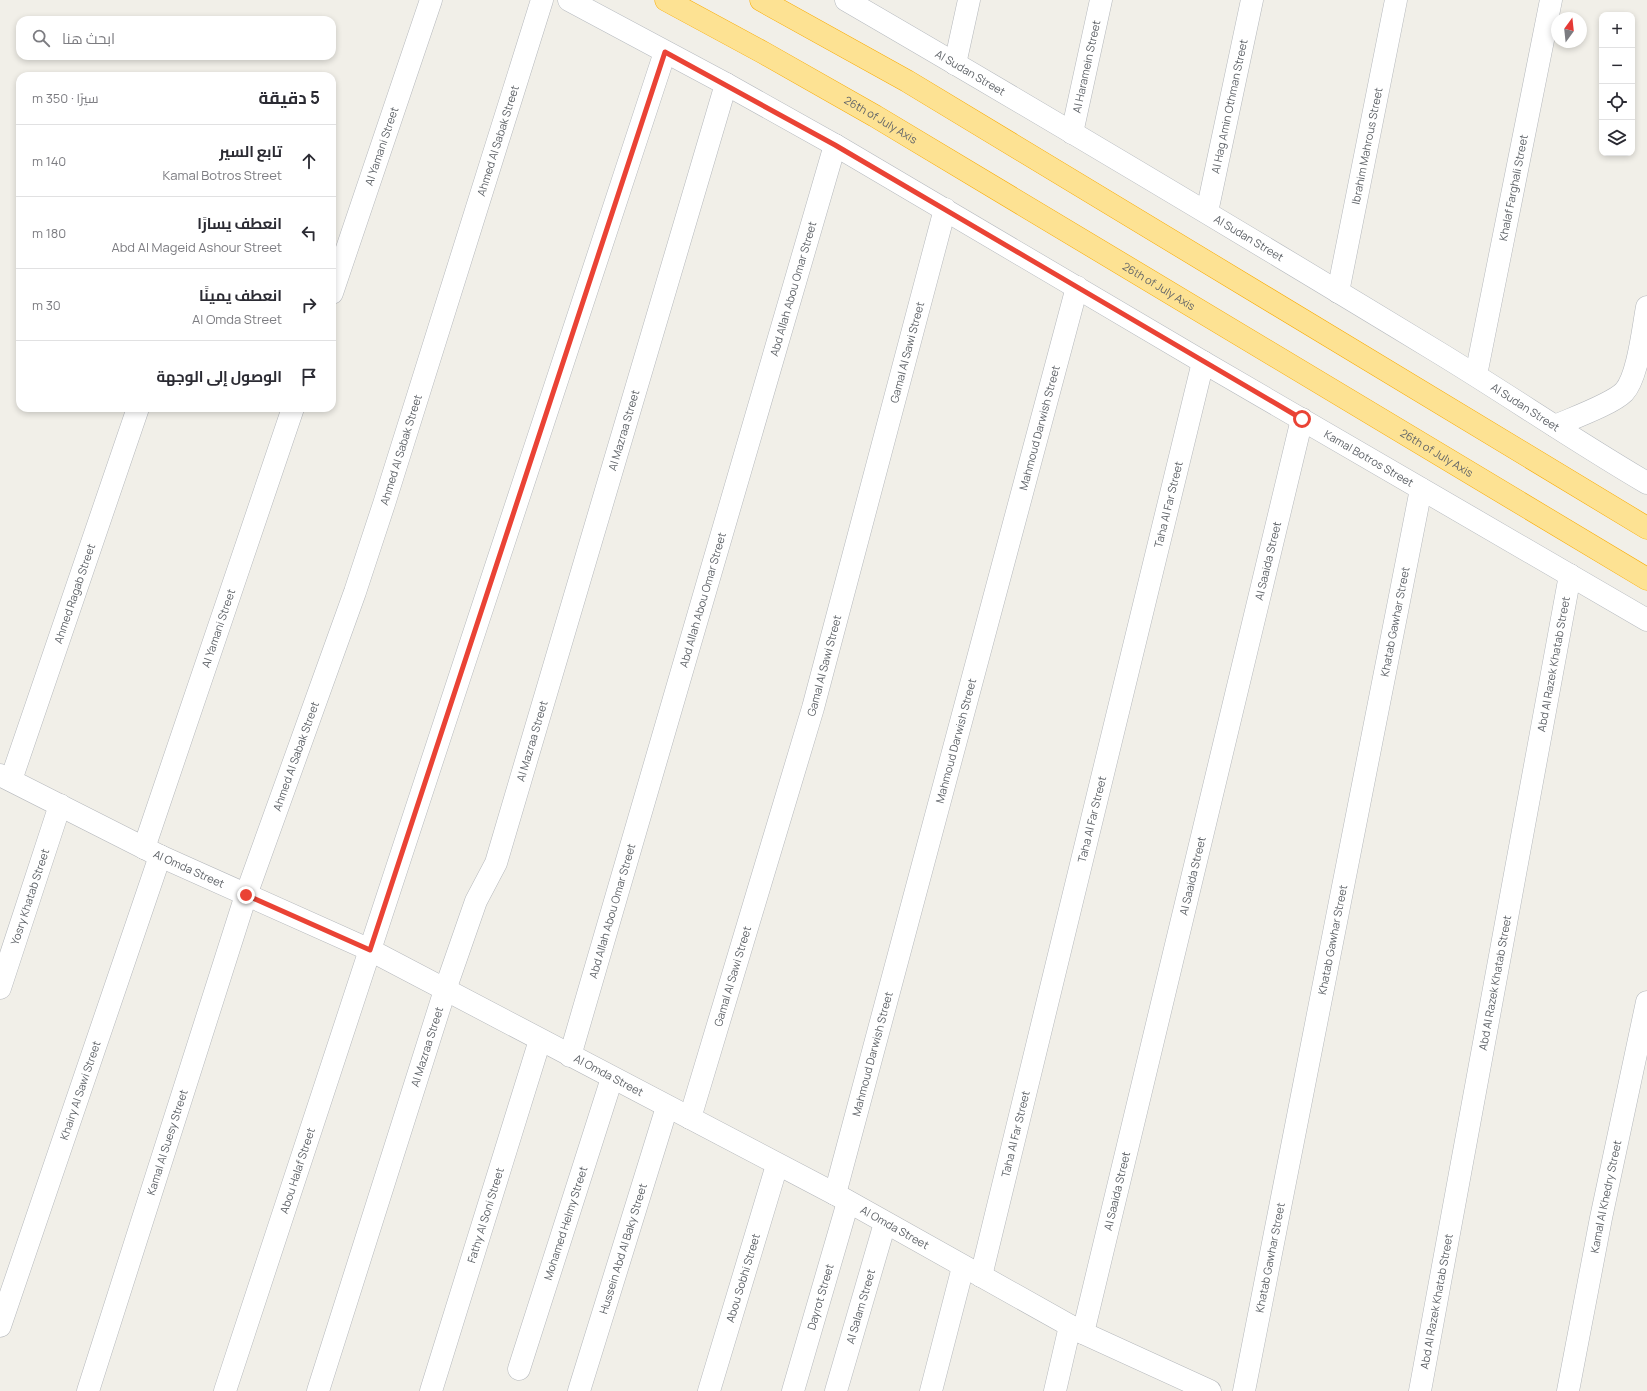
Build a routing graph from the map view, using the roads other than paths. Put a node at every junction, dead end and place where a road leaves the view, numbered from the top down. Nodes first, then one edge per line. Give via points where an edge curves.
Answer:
1 (432, 0) edge
2 (542, 0) edge
3 (569, 0) edge
4 (666, 0) edge
5 (761, 0) edge
6 (846, 0) edge
7 (969, 0) edge
8 (1101, 0) edge
9 (1252, 0) edge
10 (1396, 0) edge
11 (1551, 0) edge
12 (665, 52) junction
13 (955, 64) junction
14 (726, 84) junction
15 (1072, 133) junction
16 (835, 145) junction
17 (945, 209) junction
18 (1207, 212) junction
19 (336, 281) edge
20 (1077, 287) junction
21 (1338, 292) junction
22 (1647, 307) edge
23 (1203, 362) junction
24 (1476, 375) junction
25 (137, 412) edge
26 (292, 412) edge
27 (1302, 419) junction
28 (1555, 426) junction
29 (1647, 483) edge
30 (1421, 489) junction
31 (1647, 528) edge
32 (1570, 575) junction
33 (1647, 580) edge
34 (1647, 620) edge
35 (5, 778) edge
36 (60, 805) junction
37 (152, 852) junction
38 (246, 895) junction
39 (370, 950) junction
40 (0, 988) edge
41 (445, 990) junction
42 (1647, 1002) edge
43 (540, 1040) junction
44 (570, 1056) junction
45 (612, 1078) junction
46 (667, 1107) junction
47 (690, 1118) junction
48 (777, 1165) junction
49 (842, 1198) junction
50 (885, 1223) junction
51 (972, 1271) junction
52 (0, 1326) edge
53 (1077, 1330) junction
54 (519, 1369) dead end
55 (88, 1391) edge
56 (225, 1391) edge
57 (318, 1391) edge
58 (431, 1391) edge
59 (579, 1391) edge
60 (709, 1391) edge
61 (793, 1391) edge
62 (836, 1391) edge
63 (931, 1391) edge
64 (1055, 1391) edge
65 (1210, 1391) edge
66 (1244, 1391) edge
67 (1420, 1391) edge
68 (1568, 1391) edge

1 - 19 street, Al Yamani Street
2 - 38 street, Ahmed Al Sabak Street via 379,519
3 - 12 street, Kamal Botros Street
4 - 33 highway, 26th of July Axis via 882,120
5 - 31 highway via 907,82
6 - 13 street, Al Sudan Street
7 - 13 street
8 - 15 street, Al Haramein Street
9 - 18 street, Al Hag Amin Othman Street
10 - 21 street, Ibrahim Mahrous Street
11 - 24 street, Khalaf Farghali Street
12 - 14 street, Kamal Botros Street
12 - 39 street, Abou Halaf Street
13 - 15 street, Al Sudan Street
14 - 16 street, Kamal Botros Street
14 - 41 street, Al Mazraa Street via 496,863 476,901
15 - 18 street, Al Sudan Street
16 - 17 street, Kamal Botros Street
16 - 44 street, Abd Allah Abou Omar Street
17 - 20 street, Kamal Botros Street
17 - 47 street, Gamal Al Sawi Street via 813,708
18 - 21 street, Al Sudan Street
20 - 23 street, Kamal Botros Street
20 - 49 street, Mahmoud Darwish Street
21 - 24 street, Al Sudan Street
22 - 28 street via 1632,380 1624,392 1612,401
23 - 27 street, Kamal Botros Street
23 - 51 street, Taha Al Far Street
24 - 28 street, Al Sudan Street
25 - 35 street, Ahmed Ragab Street
26 - 37 street, Al Yamani Street
27 - 30 street, Kamal Botros Street
27 - 53 street, Al Saaida Street
28 - 29 street, Al Sudan Street
30 - 32 street, Kamal Botros Street
30 - 66 street, Khatab Gawhar Street
32 - 34 street, Kamal Botros Street
32 - 67 street, Abd Al Razek Khatab Street
35 - 36 street, Al Omda Street
36 - 37 street, Al Omda Street
36 - 40 street, Yosry Khatab Street
37 - 38 street, Al Omda Street
37 - 52 street, Khairy Al Sawi Street
38 - 39 street, Al Omda Street
38 - 55 street, Kamal Al Suesy Street
39 - 41 street, Al Omda Street
39 - 56 street, Abou Halaf Street
41 - 43 street, Al Omda Street
41 - 57 street, Al Mazraa Street
42 - 68 street, Kamal Al Khedry Street via 1601,1218
43 - 44 street, Al Omda Street
43 - 58 street, Fathy Al Soni Street
44 - 45 street, Al Omda Street
45 - 46 street, Al Omda Street
45 - 54 street, Mohamed Helmy Street
46 - 47 street, Al Omda Street
46 - 59 street, Hussein Abd Al Baky Street
47 - 48 street, Al Omda Street
48 - 49 street, Al Omda Street
48 - 60 street, Abou Sobhi Street
49 - 50 street, Al Omda Street
49 - 61 street, Dayrot Street
50 - 51 street, Al Omda Street
50 - 62 street, Al Salam Street
51 - 53 street, Al Omda Street
51 - 63 street, Taha Al Far Street
53 - 64 street, Al Saaida Street
53 - 65 street, Al Omda Street

